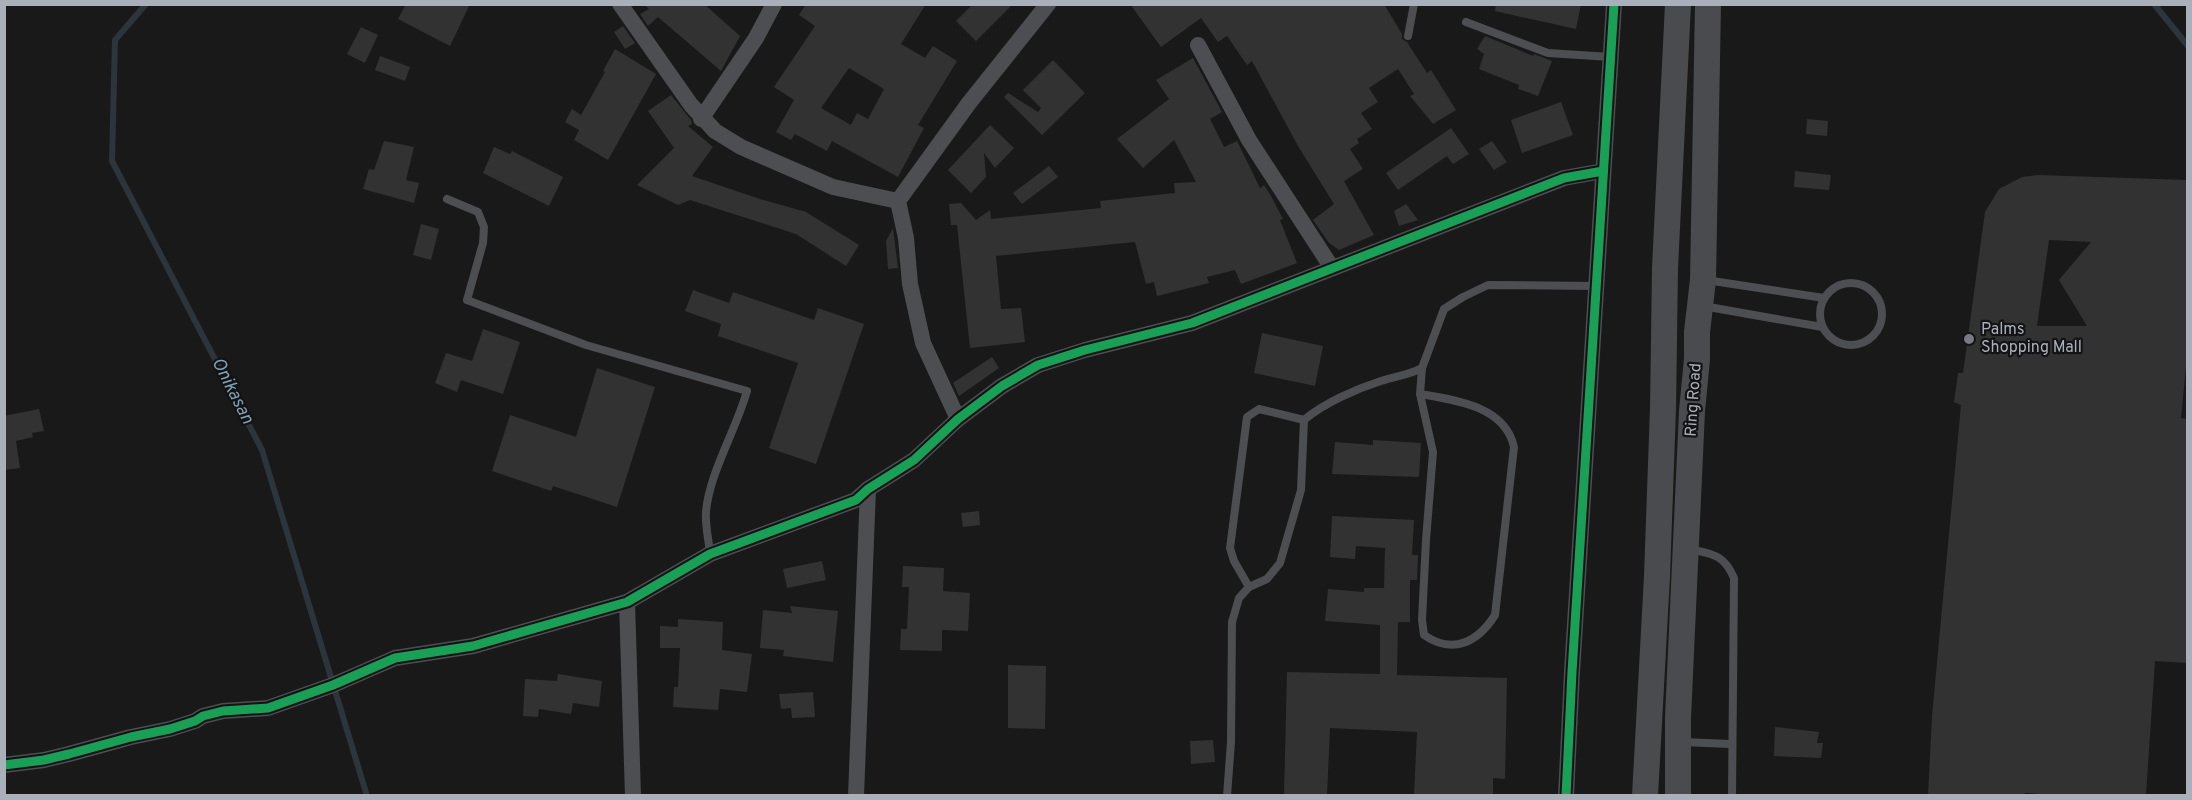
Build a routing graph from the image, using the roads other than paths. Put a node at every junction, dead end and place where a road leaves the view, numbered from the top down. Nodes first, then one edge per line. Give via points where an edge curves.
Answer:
1 (620, 4) edge
2 (774, 4) edge
3 (1048, 4) edge
4 (1414, 4) edge
5 (1614, 4) edge
6 (1678, 4) edge
7 (1708, 4) edge
8 (1466, 22) dead end
9 (1408, 36) dead end
10 (1198, 45) dead end
11 (1611, 57) junction
12 (701, 119) junction
13 (1603, 171) junction
14 (447, 199) dead end
15 (898, 201) junction
16 (1332, 268) junction
17 (1703, 279) junction
18 (1596, 286) junction
19 (1824, 298) junction
20 (1700, 306) junction
21 (1822, 327) junction
22 (1422, 368) junction
23 (1420, 394) junction
24 (958, 419) junction
25 (1304, 420) junction
26 (868, 489) junction
27 (1687, 548) junction
28 (710, 555) junction
29 (1249, 587) junction
30 (627, 602) junction
31 (1678, 741) junction
32 (1731, 744) junction
33 (4, 765) edge
34 (633, 795) edge
35 (856, 795) edge
36 (1227, 795) edge
37 (1566, 795) edge
38 (1645, 795) edge
39 (1677, 795) edge
40 (1732, 795) edge

1 - 12 street
2 - 12 street via 756,38
3 - 15 street
4 - 9 lane
5 - 11 street
6 - 38 main road, Ring Road
7 - 17 main road, Ring Road
8 - 11 lane via 1548,53
10 - 16 street via 1249,140
11 - 13 street
12 - 15 street via 741,147 833,187
13 - 16 street via 1564,178
13 - 18 street
14 - 28 lane via 478,212 484,227 467,300 586,345 747,391 711,486 706,513
15 - 24 street via 923,343
16 - 24 street via 1192,322 1038,365
17 - 19 lane
17 - 20 main road, Ring Road
18 - 22 lane via 1488,285 1462,297 1444,309
18 - 37 street
19 - 21 lane
19 - 21 lane via 1832,288 1857,283 1874,293 1882,311 1881,324 1874,336 1863,343 1837,342
20 - 21 lane
20 - 27 main road, Ring Road
22 - 23 lane
22 - 25 lane via 1319,408
23 - 23 lane via 1433,452 1425,540 1424,635 1442,644 1460,644 1476,637 1495,615 1514,447 1509,431 1493,416 1451,400
24 - 26 street via 914,460
25 - 29 lane via 1301,490 1280,564 1267,579
25 - 29 lane via 1259,409 1247,417 1230,549
26 - 28 street via 856,500
26 - 35 street
27 - 31 main road, Ring Road
27 - 32 lane via 1717,555 1734,578
28 - 30 street
29 - 36 lane via 1239,598 1232,622 1232,742
30 - 33 street via 473,646 395,658 268,708 223,711 170,729 69,754
30 - 34 street
31 - 32 lane
31 - 39 main road, Ring Road
32 - 40 lane

